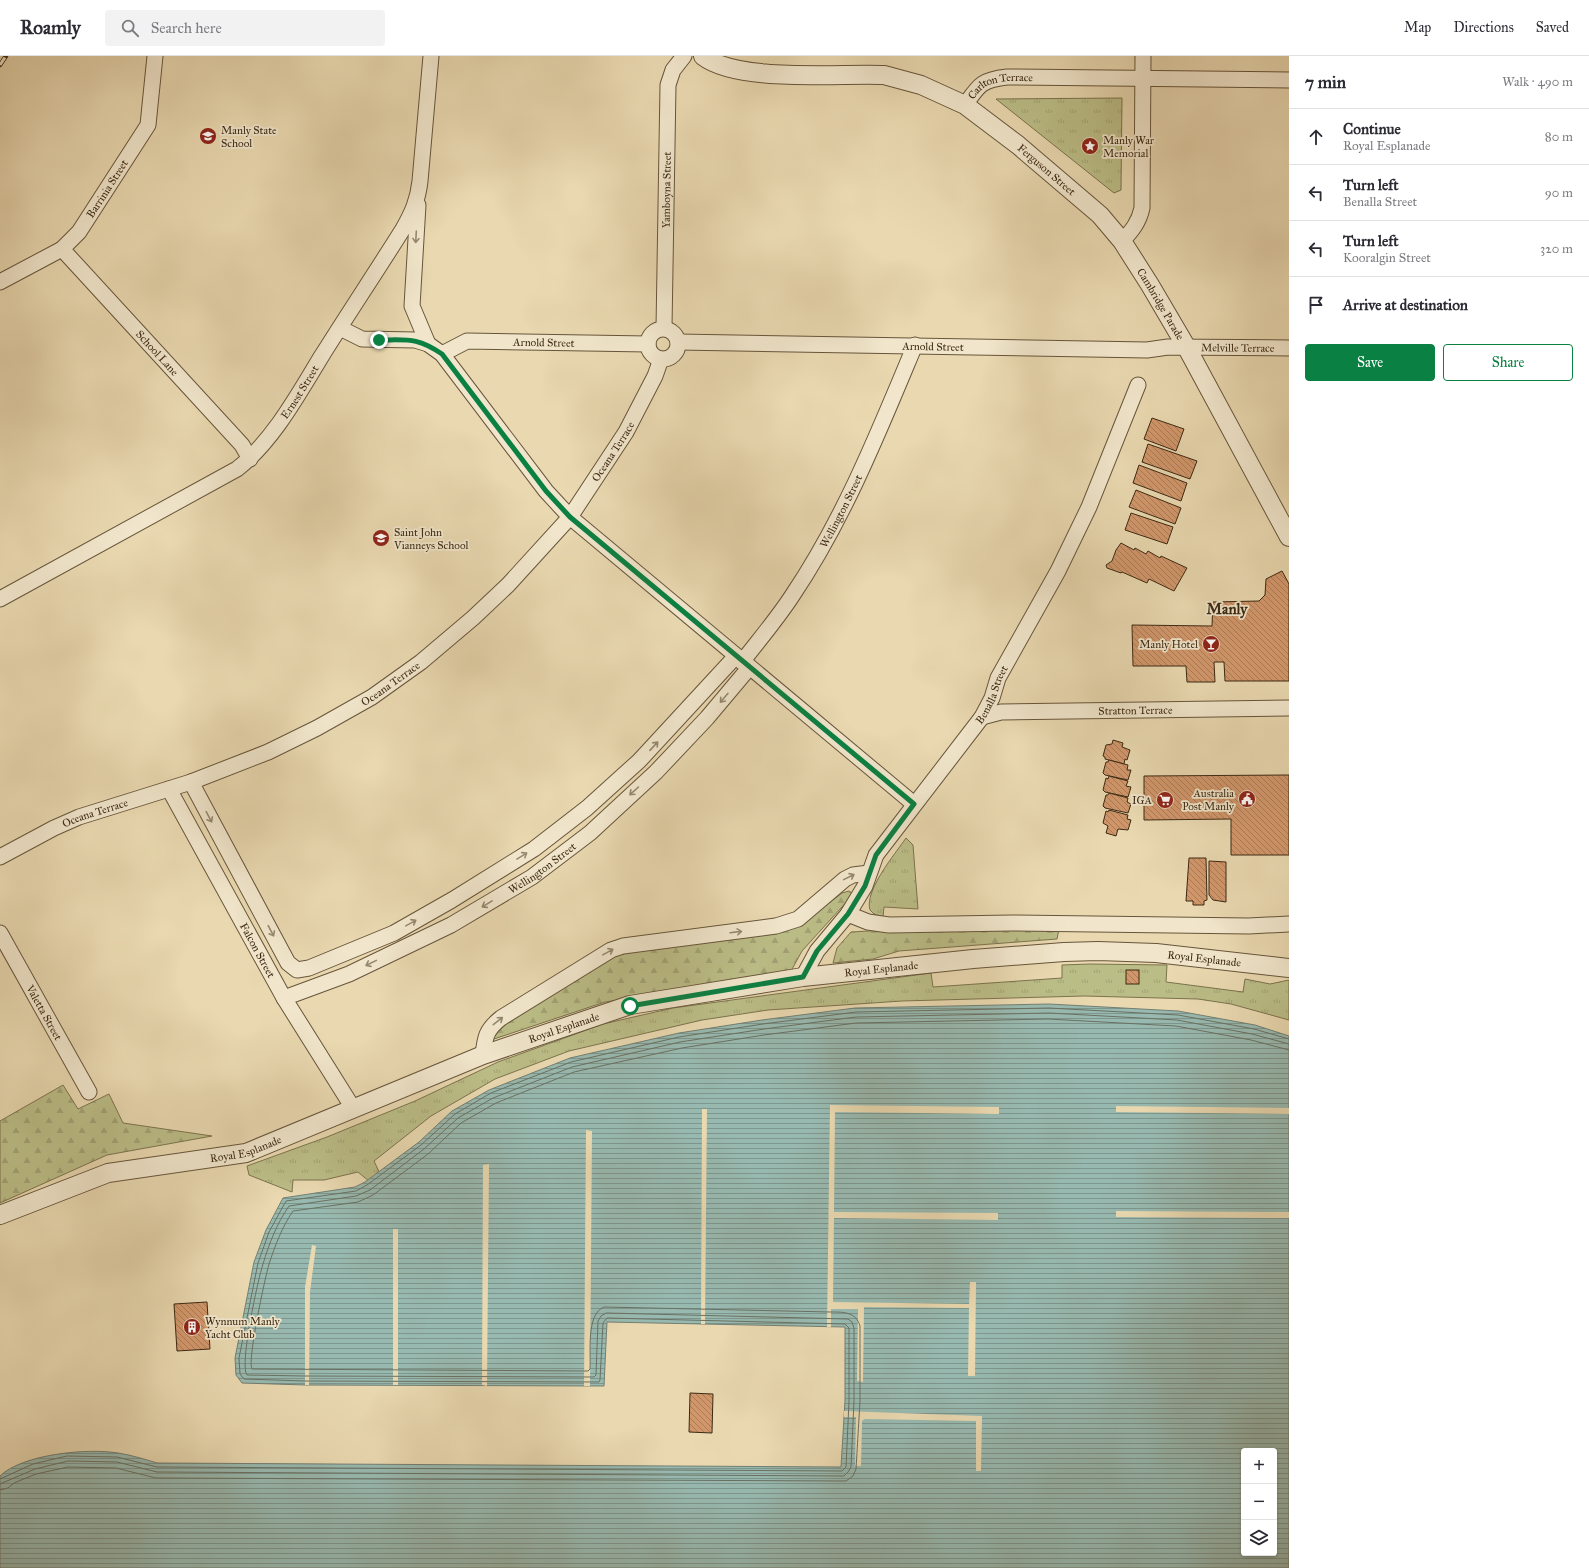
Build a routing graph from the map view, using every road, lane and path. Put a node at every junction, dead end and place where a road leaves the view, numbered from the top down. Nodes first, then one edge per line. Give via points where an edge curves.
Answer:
1 (155, 56) edge
2 (431, 56) edge
3 (684, 56) edge
4 (703, 56) edge
5 (1143, 56) edge
6 (1143, 79) junction
7 (1289, 80) edge
8 (965, 105) junction
9 (418, 198) junction
10 (1122, 241) junction
11 (62, 249) junction
12 (0, 282) edge
13 (340, 328) junction
14 (664, 328) junction
15 (678, 342) junction
16 (428, 344) junction
17 (648, 344) junction
18 (915, 345) junction
19 (1187, 348) junction
20 (1289, 348) edge
21 (442, 354) junction
22 (661, 359) junction
23 (1138, 385) dead end
24 (250, 459) junction
25 (570, 517) junction
26 (1289, 538) edge
27 (0, 600) edge
28 (742, 662) junction
29 (1289, 708) edge
30 (982, 717) junction
31 (191, 782) junction
32 (169, 789) junction
33 (914, 804) junction
34 (0, 857) edge
35 (869, 873) junction
36 (848, 914) junction
37 (1289, 924) edge
38 (0, 934) edge
39 (1289, 968) edge
40 (297, 970) joint
41 (803, 977) junction
42 (284, 998) junction
43 (483, 1055) junction
44 (89, 1092) dead end
45 (353, 1108) junction
46 (0, 1215) edge

1 - 11 street, Barrinia Street via 148,125 79,232
2 - 9 street, Ernest Street
3 - 14 street, Yamboyna Street via 673,70 668,85
4 - 8 street, Carlton Terrace via 737,70 765,74 884,75 921,85
5 - 6 street
6 - 7 street, Carlton Terrace
6 - 8 street, Carlton Terrace via 991,79 978,85
6 - 10 street via 1142,208 1132,231
8 - 10 street, Ferguson Street via 1100,215
9 - 13 street, Ernest Street via 403,229
9 -> 16 street via 412,306
10 - 19 street, Cambridge Parade
11 - 12 street, Barrinia Street
11 - 24 street, School Lane via 242,445
13 - 16 street via 362,339 415,340
13 - 24 street, Ernest Street via 296,397
14 - 15 street via 672,331
14 - 17 street via 651,334
15 - 18 street, Arnold Street
15 - 22 street via 674,355
16 - 21 street
17 - 21 street, Arnold Street via 467,341
17 - 22 street via 652,354
18 - 19 street, Arnold Street via 1147,350
18 - 28 street, Wellington Street via 862,472 826,538 792,596
19 - 20 street, Melville Terrace
19 - 26 street, Cambridge Parade
21 - 25 street via 546,491
22 - 25 street, Oceana Terrace via 657,373 626,432
23 - 30 street, Benalla Street via 1089,508 998,678 992,698
24 - 27 street, Ernest Street via 238,469
25 - 28 street
25 - 31 street, Oceana Terrace via 508,585 473,618 422,662 372,697 268,752
28 - 33 street
40 -> 28 street, Wellington Street via 309,968 394,933 534,849 587,808
28 -> 42 street, Wellington Street via 707,718 656,772 590,833 532,877 451,925 349,974
29 - 30 street, Stratton Terrace via 1001,712
30 - 33 street, Benalla Street
31 - 32 street, Oceana Terrace
31 -> 40 street, Falcon Street via 288,964
32 - 34 street, Oceana Terrace via 79,816
32 - 42 street, Falcon Street
33 - 35 street, Benalla Street via 876,855
35 - 36 street, Benalla Street via 865,886
43 -> 35 street via 484,1040 490,1027 611,950 623,946 776,926 798,919 853,874
36 - 37 street via 868,922 889,925
36 - 41 street, Benalla Street via 817,951
38 - 44 street, Valetta Street
39 - 41 street, Royal Esplanade via 1156,954 1098,951 973,959
41 - 43 street, Royal Esplanade via 630,1006
42 - 45 street, Falcon Street
43 - 45 street, Royal Esplanade
45 - 46 street, Royal Esplanade via 246,1153 108,1173

